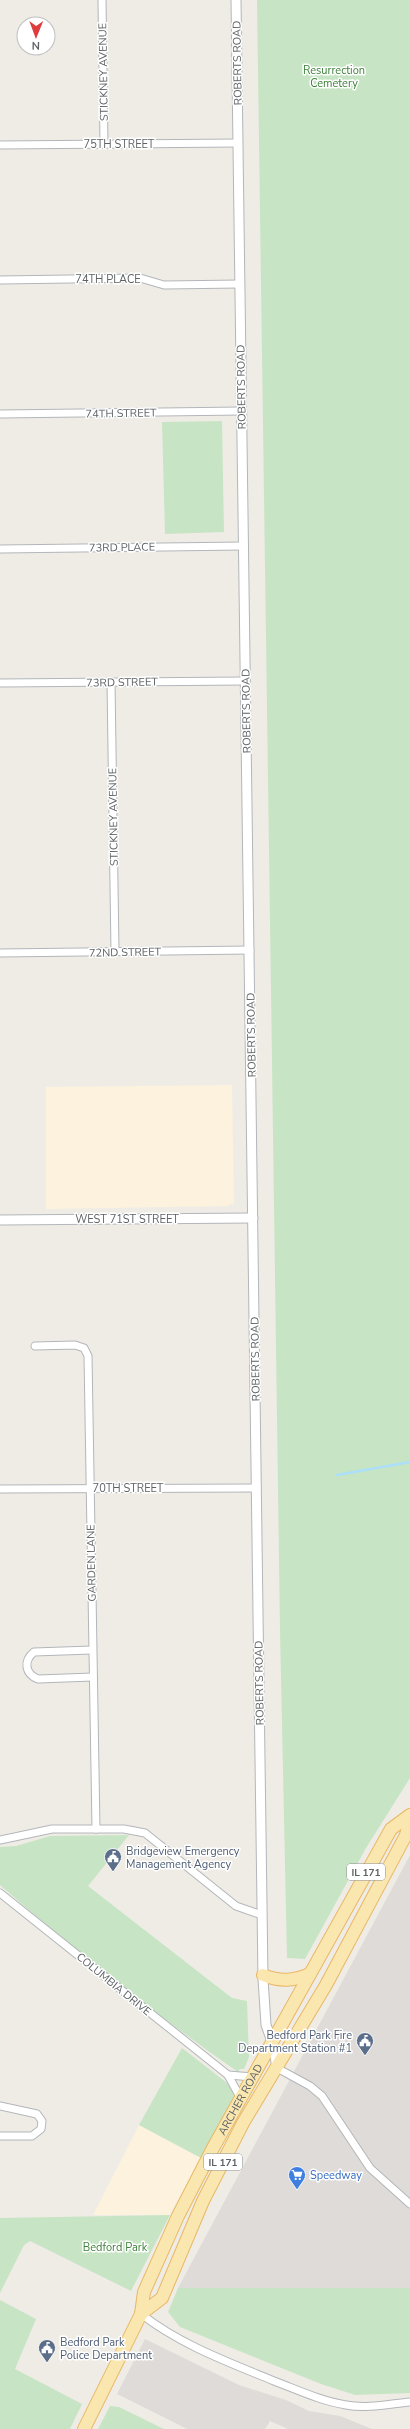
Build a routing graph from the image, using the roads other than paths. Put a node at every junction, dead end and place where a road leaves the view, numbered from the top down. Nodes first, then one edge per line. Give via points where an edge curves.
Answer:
1 (102, 0) edge
2 (236, 0) edge
3 (238, 143) junction
4 (104, 144) junction
5 (0, 145) edge
6 (0, 280) edge
7 (240, 284) junction
8 (242, 411) junction
9 (0, 414) edge
10 (244, 546) junction
11 (0, 549) edge
12 (245, 681) junction
13 (111, 682) junction
14 (0, 683) edge
15 (250, 950) junction
16 (115, 952) junction
17 (0, 953) edge
18 (253, 1218) junction
19 (0, 1220) edge
20 (35, 1346) dead end
21 (89, 1488) junction
22 (257, 1488) junction
23 (0, 1489) edge
24 (92, 1650) junction
25 (93, 1677) junction
26 (410, 1815) edge
27 (410, 1819) edge
28 (96, 1829) junction
29 (0, 1840) edge
30 (0, 1893) edge
31 (262, 1915) junction
32 (310, 1974) junction
33 (263, 1975) junction
34 (273, 2044) junction
35 (276, 2068) junction
36 (228, 2075) junction
37 (253, 2077) junction
38 (240, 2097) junction
39 (0, 2106) edge
40 (0, 2136) edge
41 (410, 2204) edge
42 (141, 2314) junction
43 (410, 2402) edge
44 (84, 2429) edge

1 - 4 street, STICKNEY AVENUE
2 - 3 street, ROBERTS ROAD
3 - 4 street, 75TH STREET
3 - 7 street, ROBERTS ROAD
4 - 5 street, 75TH STREET
6 - 7 street, 74TH PLACE via 140,278 164,285
7 - 8 street, ROBERTS ROAD
8 - 9 street, 74TH STREET
8 - 10 street, ROBERTS ROAD
10 - 11 street, 73RD PLACE
10 - 12 street, ROBERTS ROAD
12 - 13 street, 73RD STREET
12 - 15 street, ROBERTS ROAD
13 - 14 street, 73RD STREET
13 - 16 street, STICKNEY AVENUE
15 - 16 street, 72ND STREET
15 - 18 street, ROBERTS ROAD
16 - 17 street, 72ND STREET
18 - 19 street, WEST 71ST STREET
18 - 22 street, ROBERTS ROAD
20 - 21 street, GARDEN LANE via 76,1345 84,1348 88,1356
21 - 22 street, 70TH STREET
21 - 23 street, 70TH STREET
21 - 24 street, GARDEN LANE
22 - 31 street, ROBERTS ROAD
24 - 25 street, GARDEN LANE
24 - 25 street via 34,1652 28,1657 27,1670 31,1676 38,1679
25 - 28 street, GARDEN LANE
26 - 32 main road, ARCHER ROAD / IL 171 via 391,1829
27 - 35 main road, ARCHER ROAD / IL 171 via 406,1835 326,1985
28 - 29 street via 41,1830 14,1839
28 - 31 street via 124,1829 145,1833 236,1906
30 - 36 street, COLUMBIA DRIVE
31 - 33 street, ROBERTS ROAD
32 - 33 main road via 284,1981
32 - 34 main road, ARCHER ROAD / IL 171
33 - 34 street, ROBERTS ROAD via 266,2025
34 - 35 street, ROBERTS ROAD
34 - 37 main road, ARCHER ROAD / IL 171
35 - 41 street via 310,2086 322,2096 370,2168
35 - 42 main road, ARCHER ROAD / IL 171 via 243,2123 203,2201 162,2298
36 - 37 street
36 - 38 street, COLUMBIA DRIVE
37 - 38 main road, ARCHER ROAD / IL 171
38 - 42 main road, ARCHER ROAD / IL 171 via 178,2216 144,2292
39 - 40 street via 37,2114 42,2121 41,2129 32,2136
42 - 43 street via 164,2332 208,2354 324,2400 347,2406
42 - 44 main road, ARCHER ROAD / IL 171

